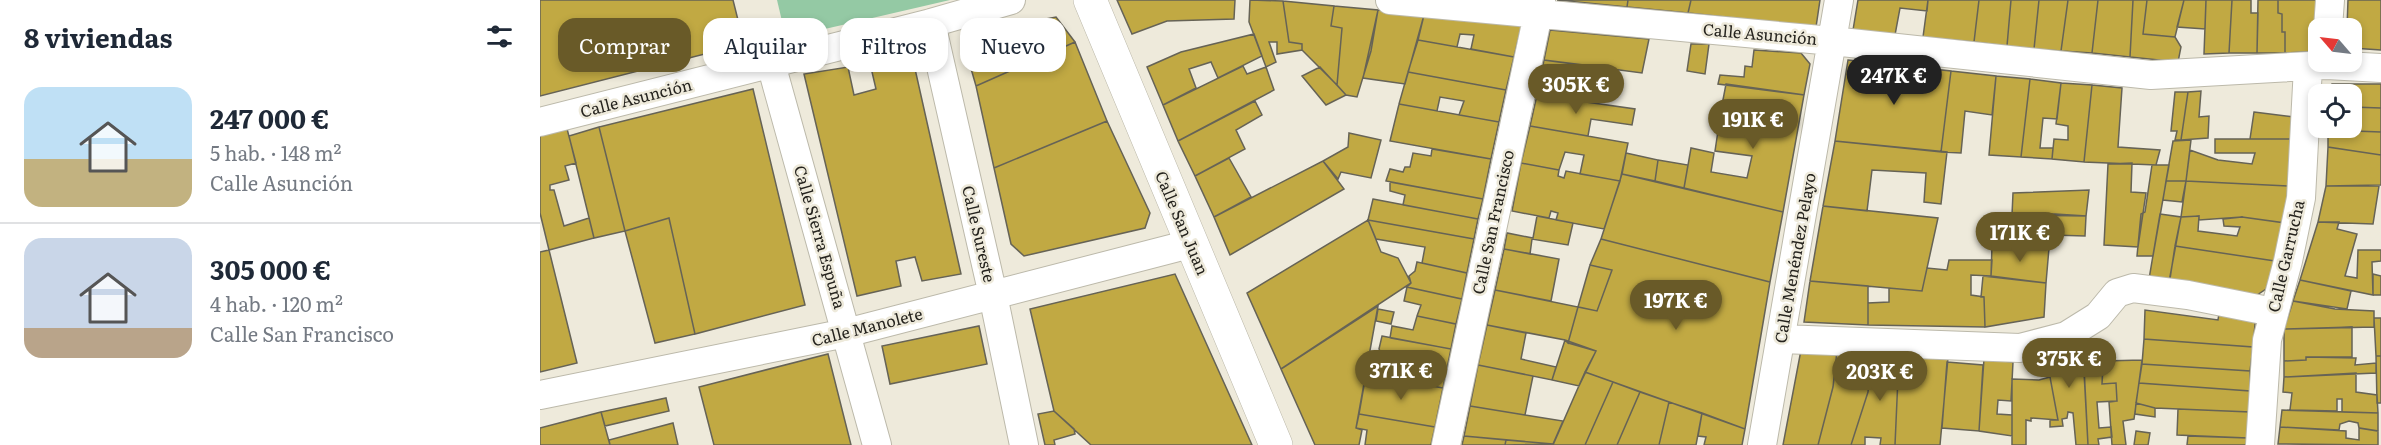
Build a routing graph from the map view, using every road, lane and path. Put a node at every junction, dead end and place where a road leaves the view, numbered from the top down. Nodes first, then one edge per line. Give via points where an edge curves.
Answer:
1 (1011, 0) edge
2 (1090, 0) edge
3 (1390, 0) edge
4 (1839, 0) edge
5 (2330, 0) edge
6 (1540, 6) edge
7 (948, 18) edge
8 (2329, 18) edge
9 (1832, 41) junction
10 (2308, 65) edge
11 (2362, 67) edge
12 (2381, 68) edge
13 (739, 72) edge
14 (773, 72) edge
15 (942, 72) edge
16 (2320, 72) edge
17 (540, 122) edge
18 (1190, 244) junction
19 (993, 295) junction
20 (2273, 312) junction
21 (846, 333) junction
22 (1781, 339) junction
23 (540, 395) edge
24 (877, 445) edge
25 (1024, 445) edge
26 (1276, 445) edge
27 (1446, 445) edge
28 (1762, 445) edge
29 (2260, 445) edge

1 - 7 street, Calle Asunción
2 - 18 main road, Calle San Juan
3 - 6 street, Calle Asunción
4 - 9 street, Calle Menéndez Pelayo
5 - 8 street
6 - 9 street, Calle Asunción
6 - 27 street, Calle San Francisco
9 - 10 street, Calle Asunción via 2151,75
9 - 22 street, Calle Menéndez Pelayo
11 - 12 street, Calle Asunción
13 - 17 street, Calle Asunción
14 - 21 street, Calle Sierra Espuña
15 - 19 street, Calle Sureste
16 - 20 street, Calle Garrucha via 2301,198
18 - 19 street, Calle Manolete
18 - 26 main road, Calle San Juan
19 - 21 street, Calle Manolete
19 - 25 street, Calle Sureste
20 - 22 street via 2133,288 2117,293 2098,316 2066,336 2020,348
20 - 29 street, Calle Garrucha via 2267,340
21 - 23 street, Calle Manolete
21 - 24 street, Calle Sierra Espuña
22 - 28 street, Calle Menéndez Pelayo

